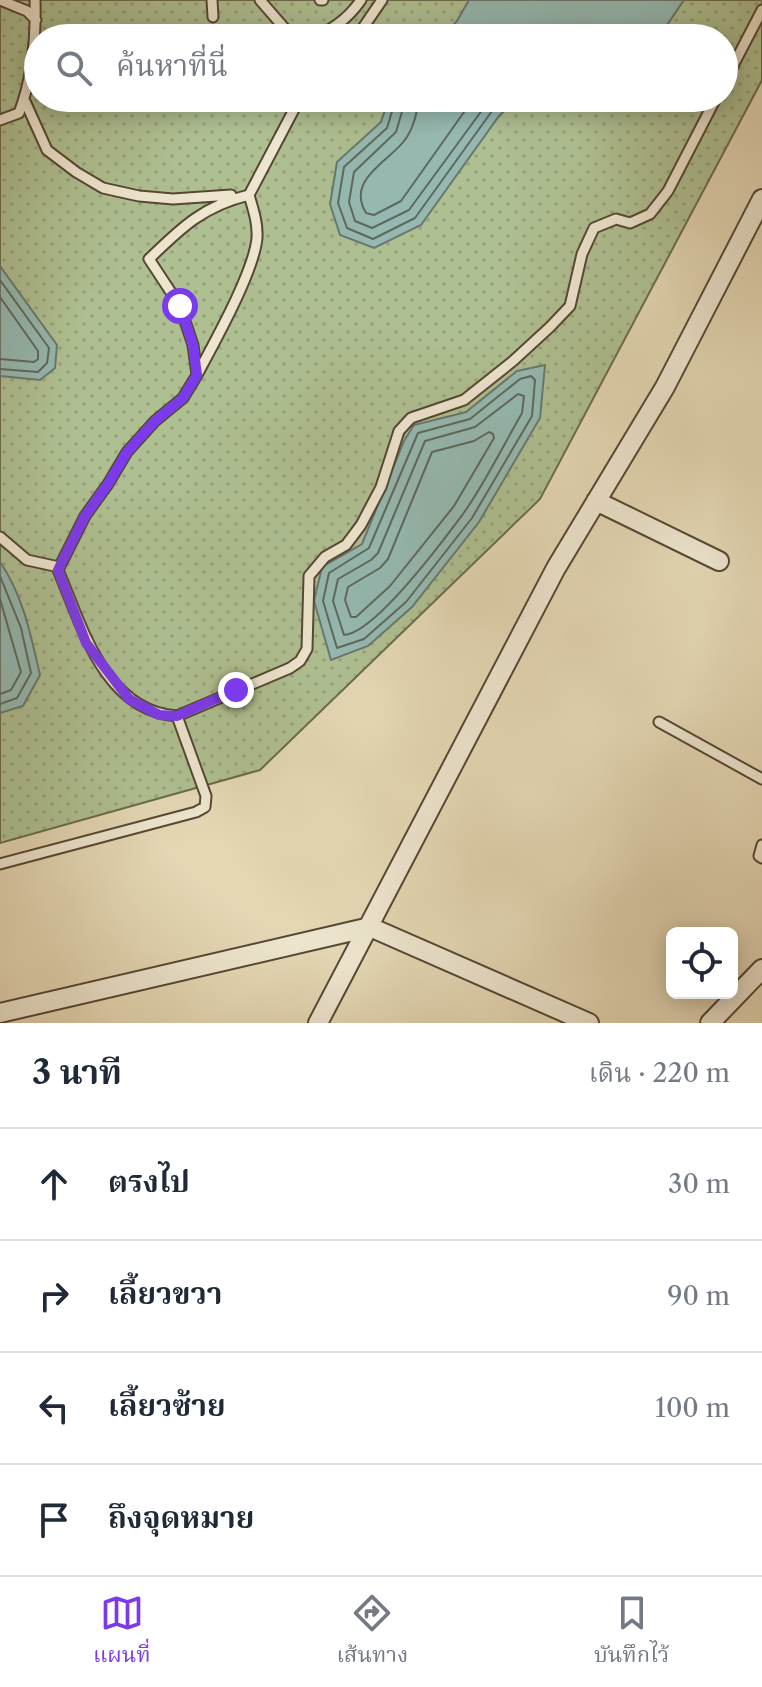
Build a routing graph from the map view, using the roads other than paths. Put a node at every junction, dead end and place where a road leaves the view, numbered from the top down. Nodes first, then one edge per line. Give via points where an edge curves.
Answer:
1 (0, 0) edge
2 (35, 0) edge
3 (212, 0) edge
4 (260, 0) edge
5 (361, 0) edge
6 (382, 0) edge
7 (762, 10) edge
8 (213, 17) dead end
9 (36, 20) junction
10 (35, 24) edge
11 (281, 24) edge
12 (338, 24) edge
13 (366, 24) edge
14 (738, 56) edge
15 (24, 99) edge
16 (30, 112) edge
17 (293, 112) edge
18 (709, 112) edge
19 (0, 120) edge
20 (249, 195) junction
21 (762, 199) edge
22 (197, 375) junction
23 (596, 501) junction
24 (0, 537) edge
25 (719, 561) dead end
26 (59, 567) junction
27 (177, 716) junction
28 (659, 722) dead end
29 (762, 779) edge
30 (762, 845) edge
31 (762, 858) edge
32 (0, 864) edge
33 (370, 927) junction
34 (762, 969) edge
35 (0, 1013) edge
36 (318, 1023) edge
37 (589, 1023) edge
38 (710, 1023) edge

1 - 9 lane
2 - 9 lane
3 - 8 lane
4 - 11 lane
5 - 12 lane
6 - 13 lane
7 - 14 lane
9 - 10 lane
15 - 19 lane via 19,113
16 - 20 lane via 47,150 103,188 173,199
17 - 20 lane
18 - 27 lane via 668,191 650,214 594,228 570,306 550,327 464,400 411,418 399,431 381,487 361,525 309,576 307,649 300,661
20 - 22 lane via 256,220 254,254
20 - 22 lane via 223,201 188,221 149,259 180,306
21 - 23 street via 665,387
22 - 26 lane via 183,398 127,452
23 - 25 street
23 - 33 street
24 - 26 lane via 27,560
26 - 27 lane via 86,643 109,676 129,699 159,715
27 - 32 lane via 206,796 205,807
28 - 29 lane
30 - 31 lane
33 - 35 street
33 - 36 street
33 - 37 street
34 - 38 street

